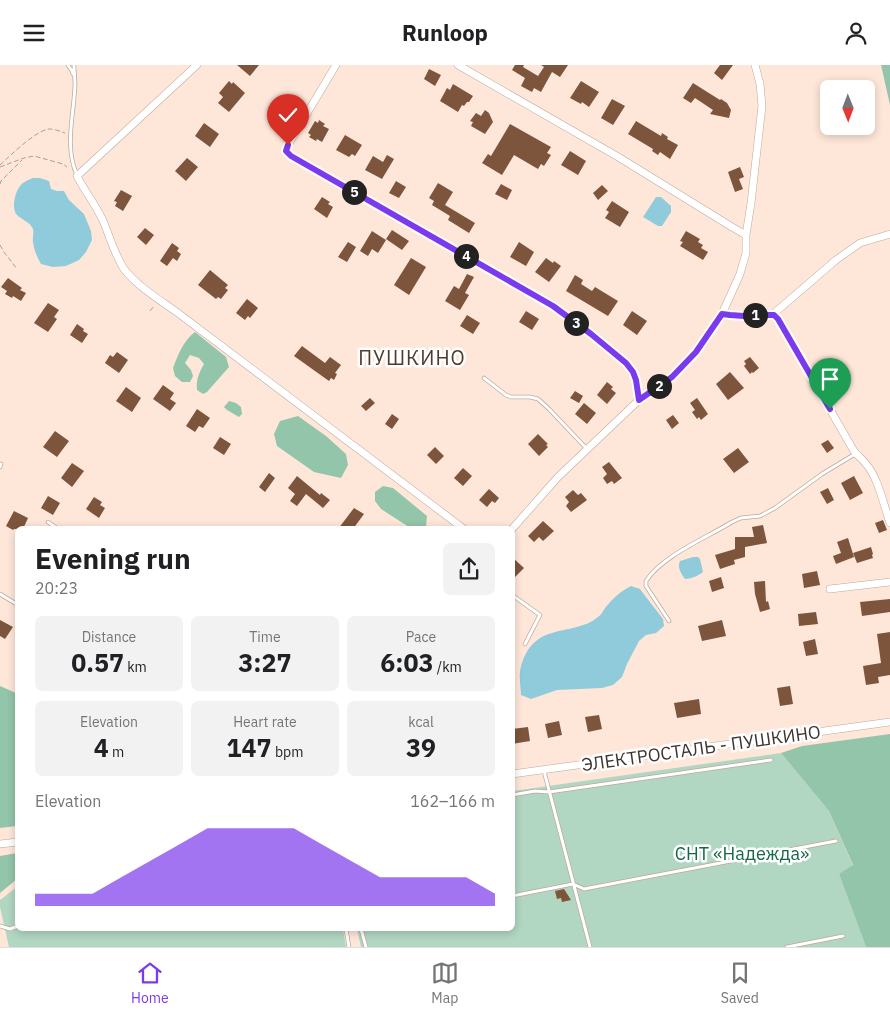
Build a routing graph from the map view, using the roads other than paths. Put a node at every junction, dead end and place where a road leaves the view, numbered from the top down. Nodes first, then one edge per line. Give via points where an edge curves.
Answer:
1 (68, 65) edge
2 (74, 65) edge
3 (197, 65) edge
4 (336, 65) edge
5 (458, 65) edge
6 (755, 65) edge
7 (75, 82) junction
8 (77, 176) junction
9 (890, 234) edge
10 (746, 235) junction
11 (722, 314) junction
12 (772, 315) junction
13 (484, 378) dead end
14 (639, 400) junction
15 (587, 449) junction
16 (855, 454) junction
17 (48, 522) dead end
18 (890, 523) edge
19 (54, 526) edge
20 (460, 526) edge
21 (515, 526) edge
22 (890, 582) edge
23 (830, 589) dead end
24 (0, 594) edge
25 (515, 597) edge
26 (15, 603) edge
27 (669, 621) dead end
28 (525, 644) dead end
29 (890, 722) edge
30 (771, 759) dead end
31 (543, 769) junction
32 (515, 774) edge
33 (549, 791) junction
34 (515, 794) edge
35 (836, 841) dead end
36 (15, 842) edge
37 (0, 845) edge
38 (573, 884) junction
39 (515, 895) edge
40 (0, 926) edge
41 (15, 927) edge
42 (346, 931) edge
43 (362, 931) edge
44 (843, 936) dead end
45 (349, 947) edge
46 (366, 947) edge
47 (590, 947) edge
48 (787, 947) edge

1 - 7 lane
2 - 7 lane
3 - 8 street
4 - 14 street via 286,151 553,306 626,363 636,380
5 - 10 street
6 - 10 street via 762,106
7 - 8 lane via 71,138
8 - 20 street via 103,221 124,269 146,290
9 - 12 street via 860,243
10 - 11 street via 746,253 740,274
11 - 12 street
11 - 14 street via 696,352 672,377
12 - 16 street via 784,327
13 - 15 lane via 511,397 538,399
14 - 15 street
15 - 21 street
16 - 18 street via 866,463 875,479
16 - 27 lane via 775,508 760,516 732,522 670,558 650,575 646,586
17 - 19 lane
22 - 23 street
24 - 26 lane
25 - 28 lane via 540,615
29 - 31 street, ЭЛЕКТРОСТАЛЬ - ПУШКИНО
30 - 33 lane
31 - 32 street, ЭЛЕКТРОСТАЛЬ - ПУШКИНО
31 - 33 lane
33 - 34 lane
33 - 38 lane
35 - 38 lane via 584,889
36 - 37 street
38 - 39 lane
38 - 47 lane
40 - 41 lane
42 - 45 lane
43 - 46 lane
44 - 48 lane

